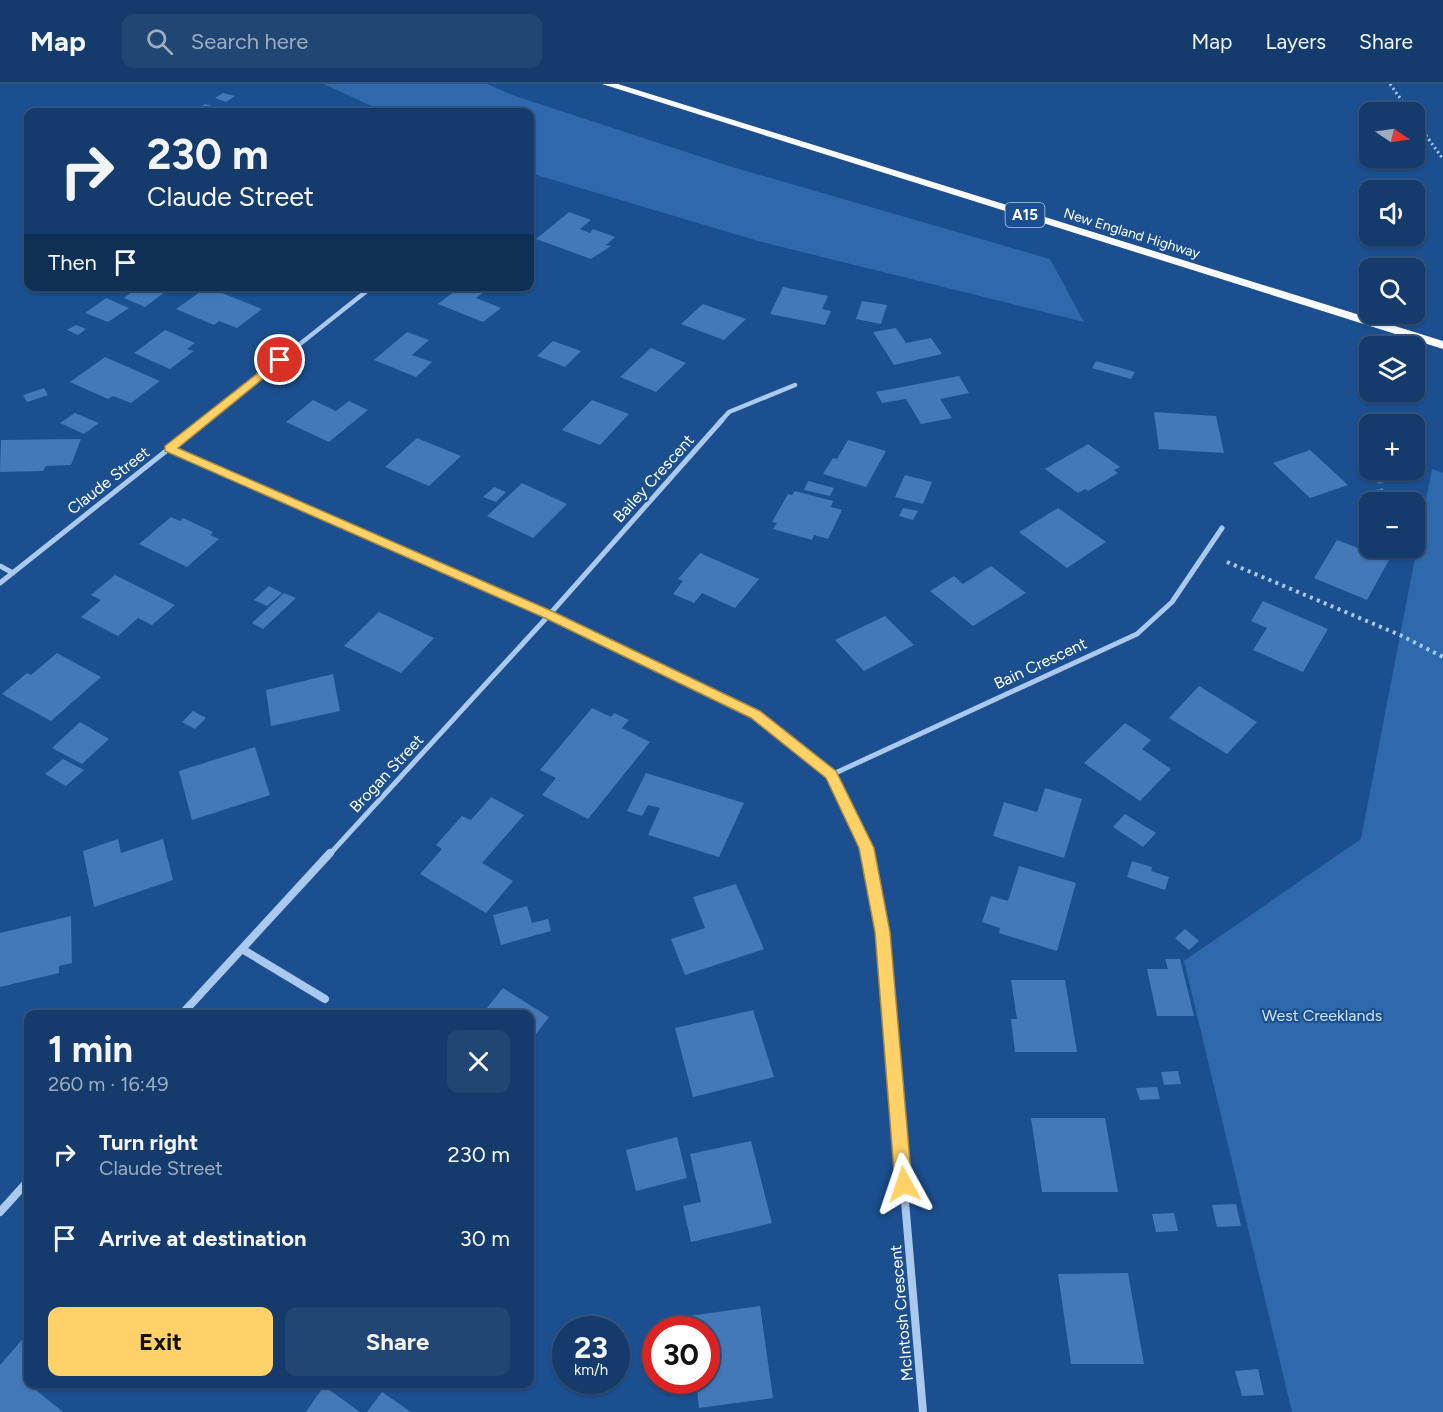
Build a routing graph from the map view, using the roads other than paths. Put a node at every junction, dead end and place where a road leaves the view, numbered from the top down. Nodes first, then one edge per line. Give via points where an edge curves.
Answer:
1 (607, 84) edge
2 (367, 291) edge
3 (1443, 345) edge
4 (795, 385) dead end
5 (169, 448) junction
6 (1222, 528) dead end
7 (0, 566) edge
8 (13, 573) junction
9 (0, 583) edge
10 (549, 615) junction
11 (831, 775) junction
12 (242, 949) junction
13 (325, 999) dead end
14 (186, 1010) edge
15 (24, 1185) edge
16 (0, 1212) edge
17 (923, 1412) edge

1 - 3 highway, New England Highway / A15
2 - 5 street, Claude Street
4 - 10 street, Bailey Crescent via 729,412
5 - 8 street, Claude Street
5 - 10 street, McIntosh Crescent
6 - 11 street, Bain Crescent via 1172,602 1137,634
7 - 8 street
8 - 9 street, Claude Street
10 - 11 street, McIntosh Crescent via 755,714
10 - 12 street, Brogan Street
11 - 17 street, McIntosh Crescent via 867,848 882,932
12 - 13 street
12 - 14 street, Brogan Street
15 - 16 street

